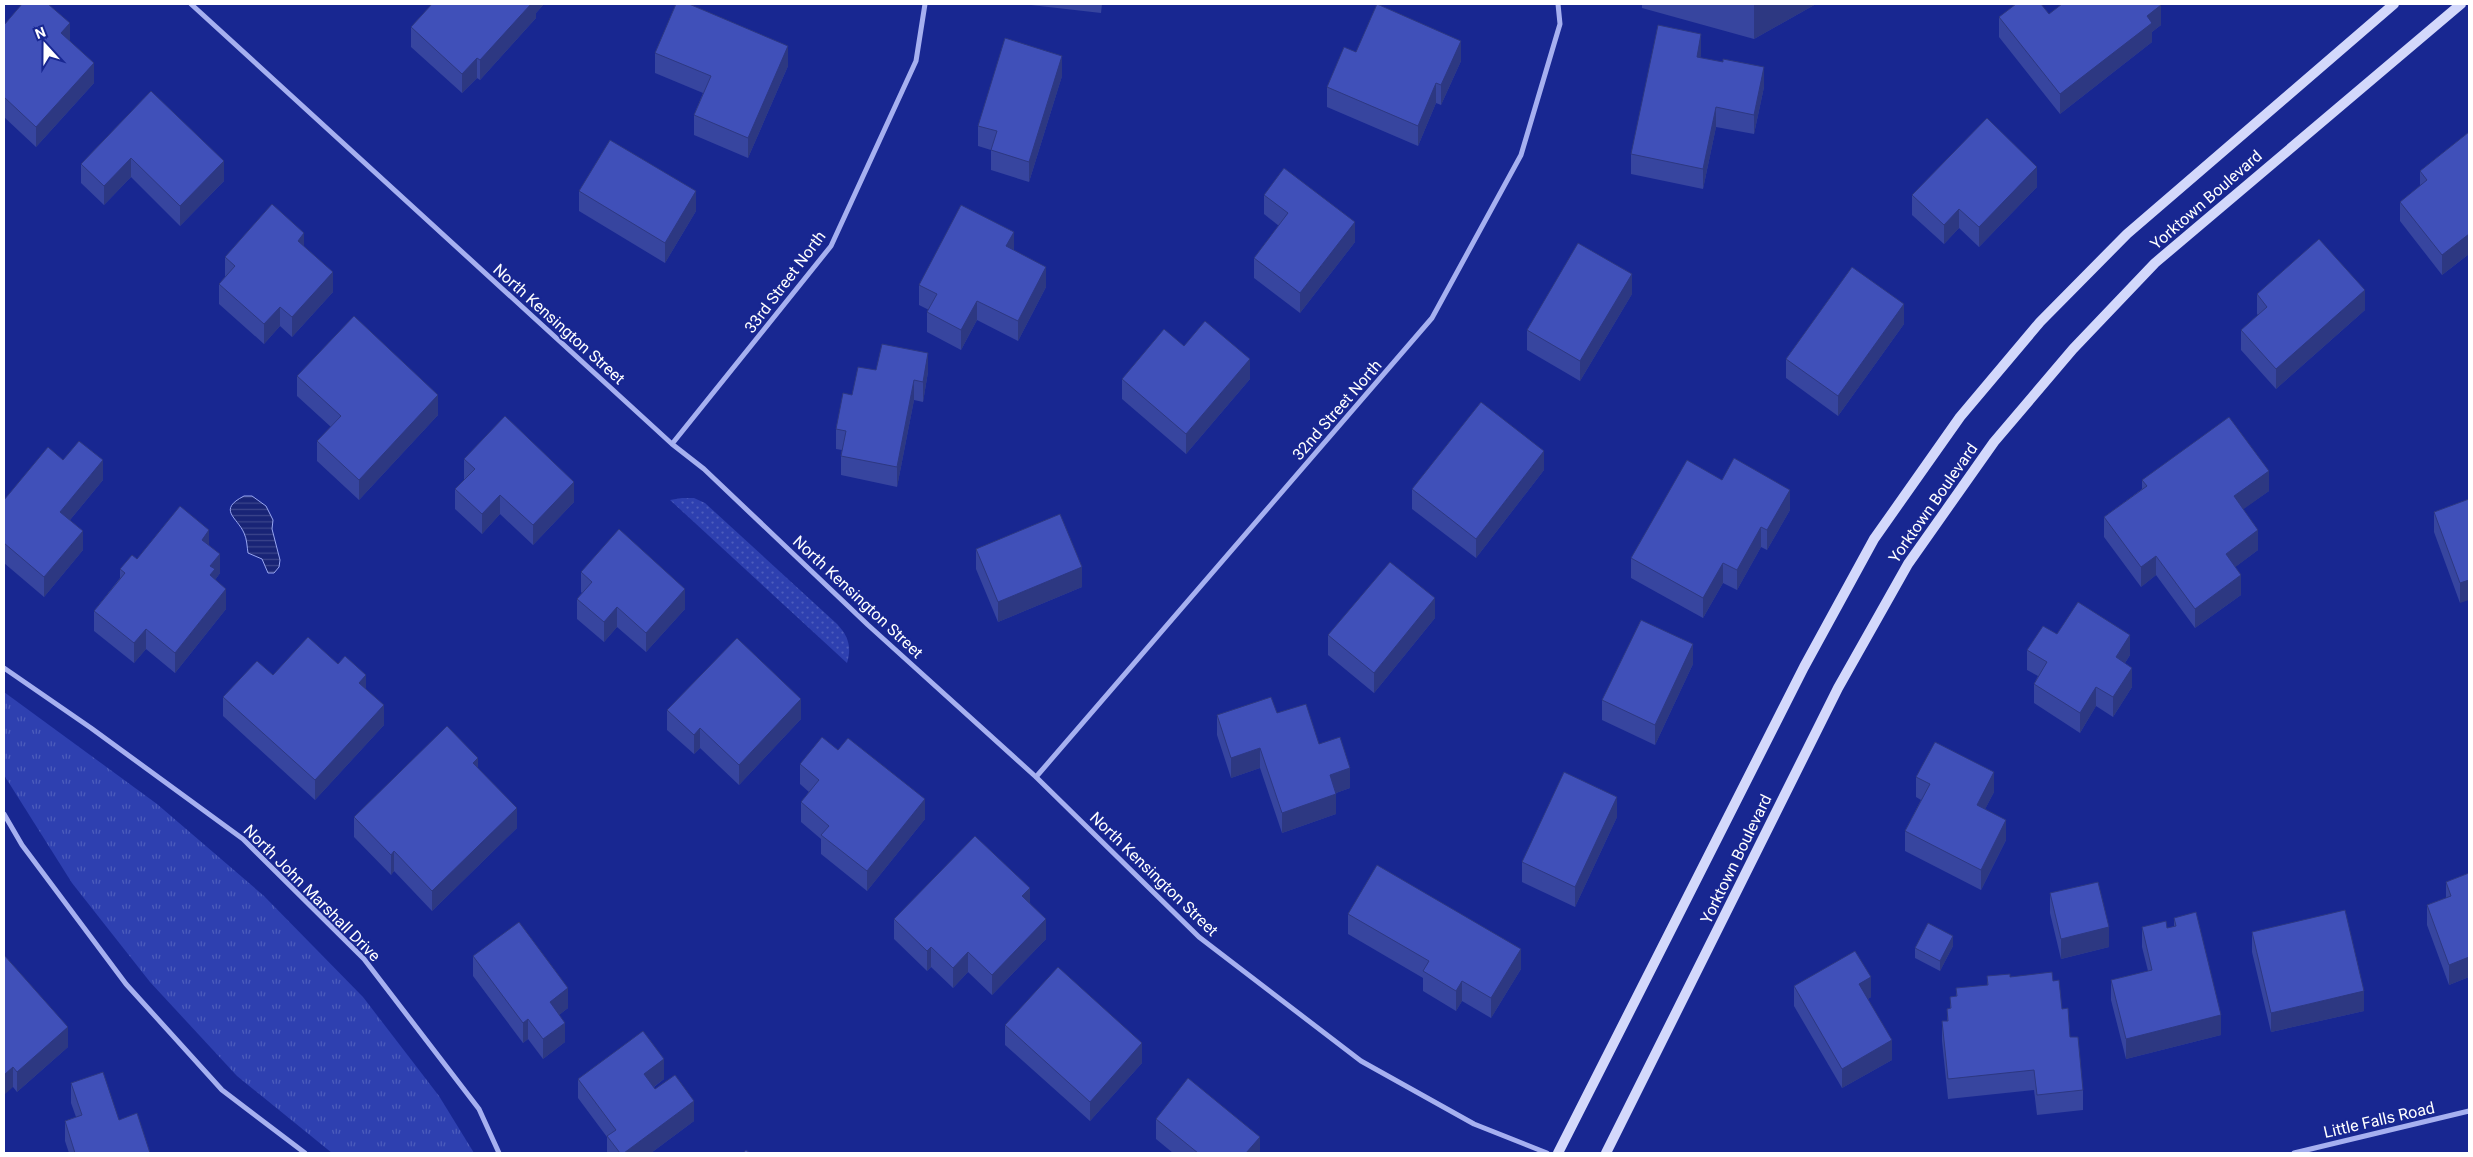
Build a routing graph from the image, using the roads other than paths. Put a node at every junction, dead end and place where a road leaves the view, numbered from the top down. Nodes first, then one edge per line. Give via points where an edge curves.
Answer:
1 (191, 4) edge
2 (925, 4) edge
3 (1558, 4) edge
4 (2394, 4) edge
5 (2461, 4) edge
6 (672, 444) junction
7 (4, 668) edge
8 (1036, 778) junction
9 (4, 814) edge
10 (2469, 1111) edge
11 (305, 1153) edge
12 (499, 1153) edge
13 (1547, 1153) edge
14 (1558, 1153) edge
15 (1606, 1153) edge
16 (2294, 1153) edge

1 - 6 street, North Kensington Street
2 - 6 street, 33rd Street North via 916,61 831,246
3 - 8 street, 32nd Street North via 1560,24 1521,155 1432,318
4 - 14 street, Yorktown Boulevard via 2127,234 2040,322 1960,416 1874,539 1804,667
5 - 15 street, Yorktown Boulevard via 2155,263 2072,349 1994,442 1908,564 1838,688
6 - 8 street, North Kensington Street via 704,469
7 - 12 street, North John Marshall Drive via 243,839 364,959 479,1109
8 - 13 street, North Kensington Street via 1199,936 1361,1061 1474,1124
9 - 11 street via 22,845 126,984 222,1090
10 - 16 street, Little Falls Road

